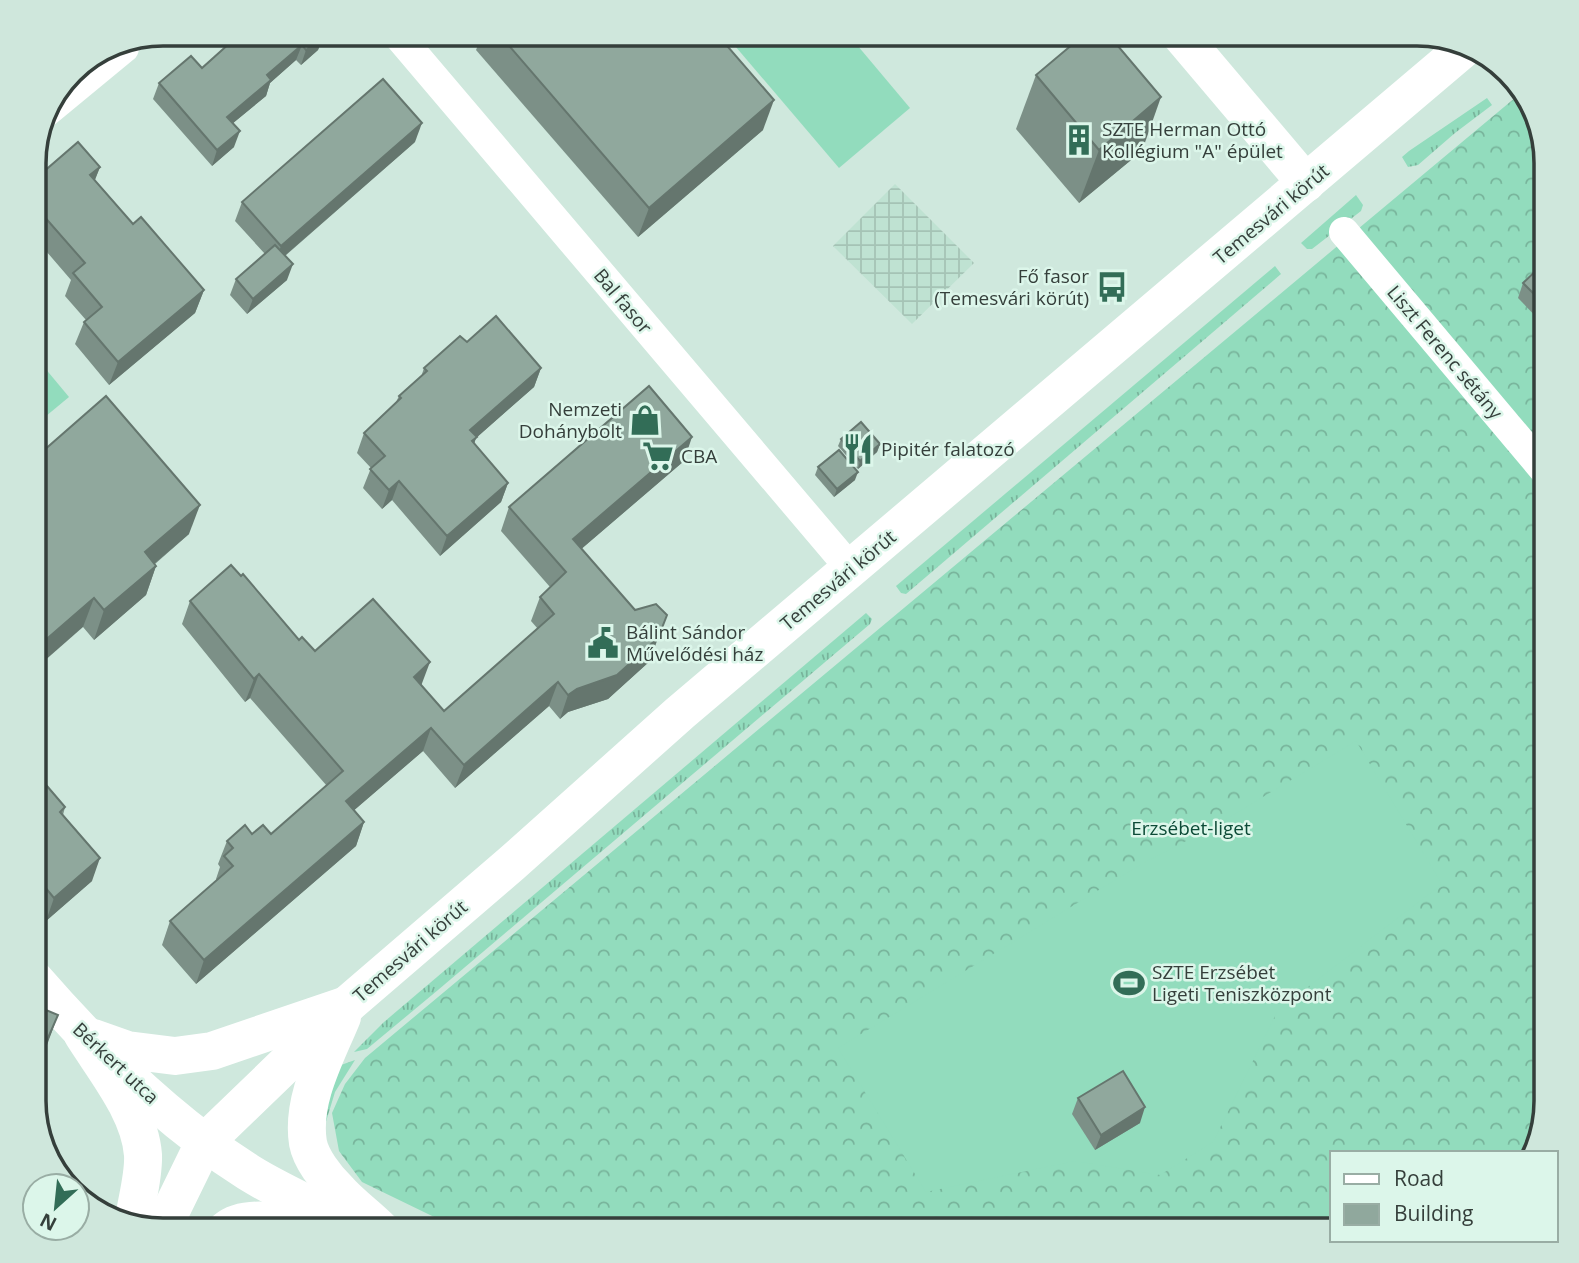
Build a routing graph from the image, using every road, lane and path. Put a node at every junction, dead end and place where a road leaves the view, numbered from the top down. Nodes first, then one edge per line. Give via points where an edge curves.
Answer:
1 (407, 46) edge
2 (1190, 46) edge
3 (1458, 53) edge
4 (113, 57) edge
5 (68, 94) edge
6 (1307, 183) junction
7 (1344, 232) dead end
8 (1534, 458) edge
9 (851, 569) junction
10 (46, 993) edge
11 (346, 1005) junction
12 (83, 1035) junction
13 (204, 1143) junction
14 (135, 1214) edge
15 (168, 1218) edge
16 (338, 1218) edge
17 (368, 1218) edge

1 - 9 street, Bal fasor
2 - 6 main road
3 - 6 main road, Temesvári körút
4 - 5 street
6 - 9 main road, Temesvári körút
7 - 8 street, Liszt Ferenc sétány
9 - 11 main road, Temesvári körút
10 - 12 main road, Bérkert utca
11 - 12 main road via 212,1051 175,1056 127,1050
11 - 13 main road, Temesvári körút
11 - 17 main road via 315,1084 309,1144 336,1188
12 - 13 main road, Bérkert utca
12 - 14 main road via 141,1137 144,1158
13 - 15 main road, Temesvári körút
13 - 16 main road, Bérkert utca via 251,1174

